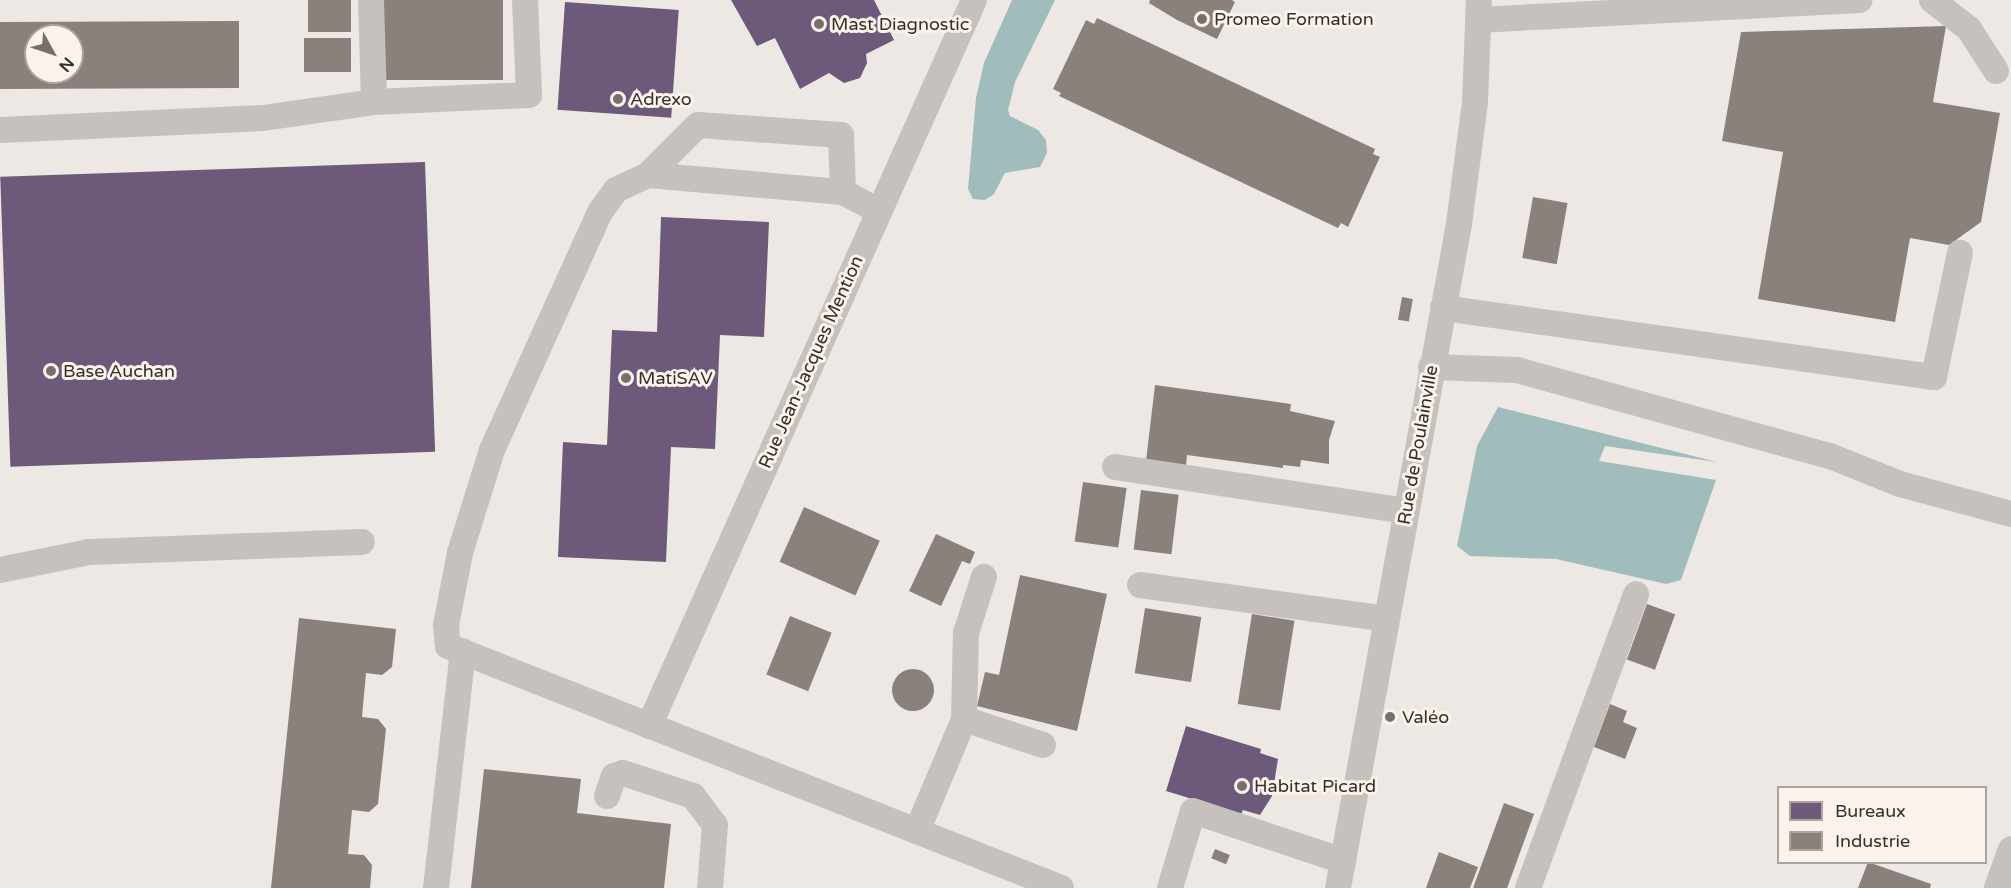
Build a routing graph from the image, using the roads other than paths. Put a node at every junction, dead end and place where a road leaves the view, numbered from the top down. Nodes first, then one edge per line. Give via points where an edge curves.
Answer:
1 (370, 0) edge
2 (525, 0) edge
3 (974, 0) edge
4 (1859, 0) edge
5 (1932, 0) edge
6 (1478, 10) edge
7 (1996, 70) dead end
8 (374, 102) junction
9 (0, 130) edge
10 (648, 175) junction
11 (843, 192) junction
12 (878, 211) junction
13 (1960, 253) dead end
14 (1443, 308) junction
15 (1431, 367) junction
16 (1116, 466) dead end
17 (1406, 511) junction
18 (2011, 514) edge
19 (362, 542) dead end
20 (0, 570) edge
21 (984, 577) dead end
22 (1140, 585) dead end
23 (1636, 594) dead end
24 (1387, 619) junction
25 (455, 649) junction
26 (964, 719) junction
27 (649, 726) junction
28 (1044, 745) dead end
29 (607, 796) dead end
30 (917, 831) junction
31 (2011, 849) edge
32 (1343, 861) junction
33 (436, 888) edge
34 (710, 888) edge
35 (1061, 888) edge
36 (1170, 888) edge
37 (1338, 888) edge
38 (1528, 888) edge
39 (1997, 888) edge

1 - 8 street
2 - 8 street via 529,95
3 - 12 street, Rue Jean-Jacques Mention
4 - 6 street
5 - 7 street via 1969,29
6 - 14 street, Rue de Poulainville via 1475,102
8 - 9 street via 263,118
10 - 11 street
10 - 11 street via 698,125 841,135
10 - 25 street via 616,190 600,212 492,450 460,553 446,626
11 - 12 street
12 - 27 street, Rue Jean-Jacques Mention
13 - 14 street via 1934,377
14 - 15 street, Rue de Poulainville
15 - 17 street, Rue de Poulainville
15 - 18 street via 1517,370 1830,456 1900,484
16 - 17 street
17 - 24 street, Rue de Poulainville
19 - 20 street via 89,552
21 - 26 street via 966,633
22 - 24 street
23 - 38 street
24 - 32 street, Rue de Poulainville
25 - 27 street
25 - 33 street
26 - 28 street
26 - 30 street
27 - 30 street
29 - 34 street via 614,776 623,773 693,796 715,825
30 - 35 street
31 - 39 street
32 - 36 street via 1193,811
32 - 37 street, Rue de Poulainville

